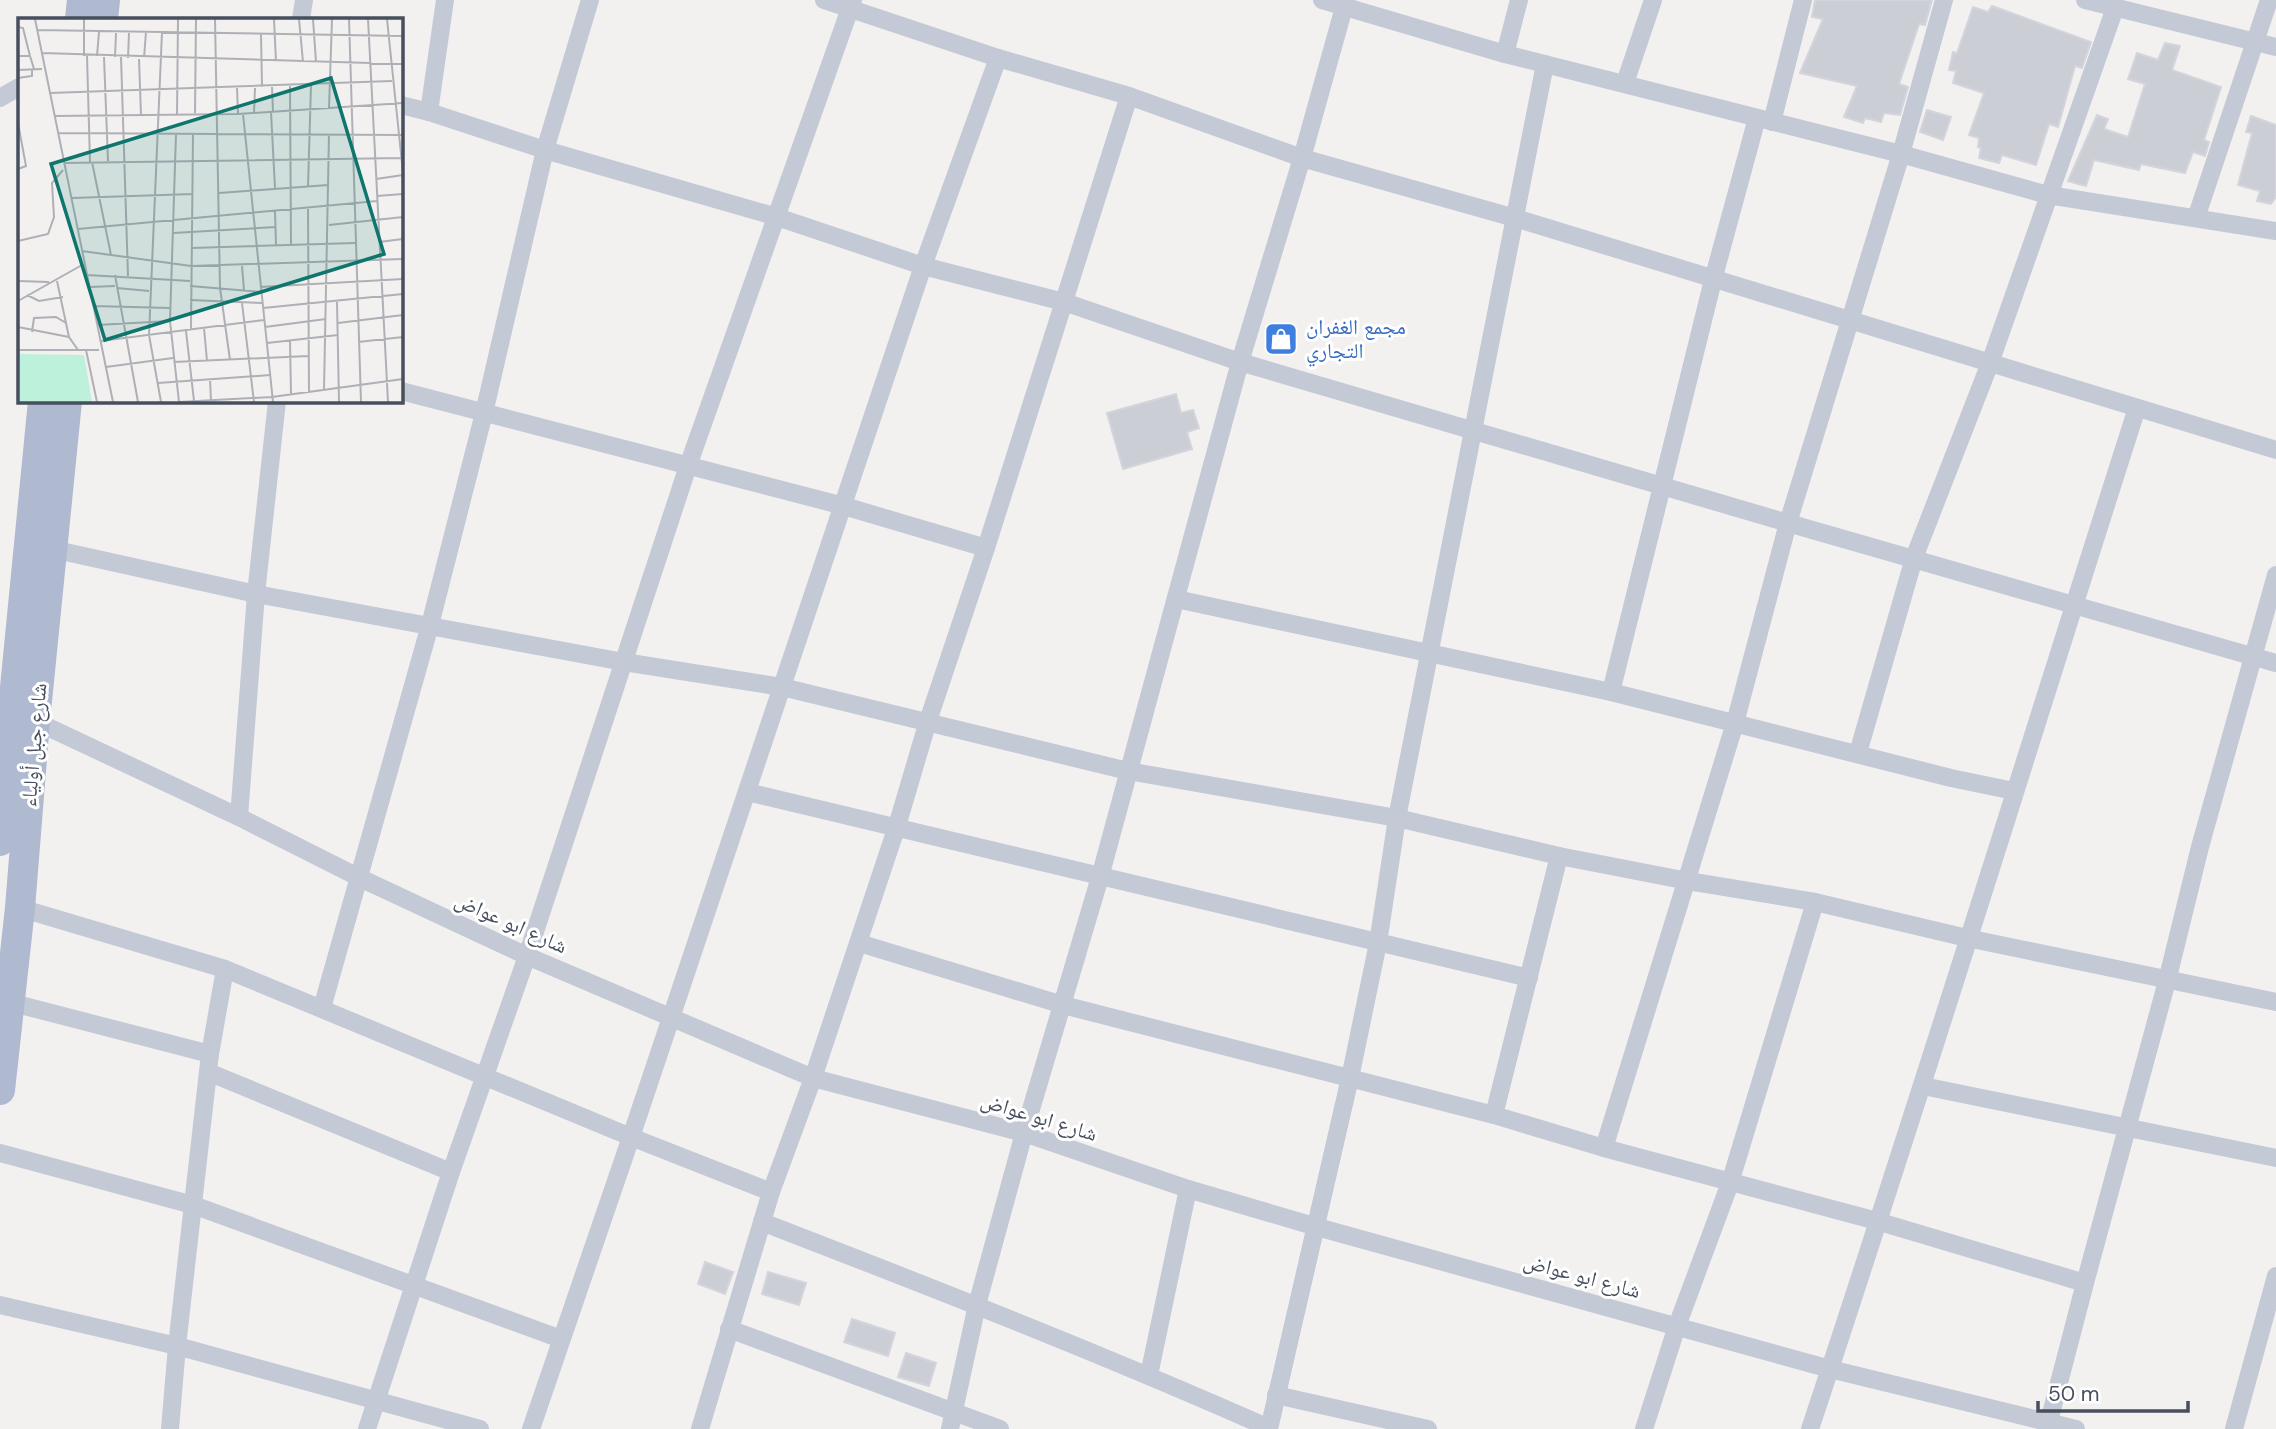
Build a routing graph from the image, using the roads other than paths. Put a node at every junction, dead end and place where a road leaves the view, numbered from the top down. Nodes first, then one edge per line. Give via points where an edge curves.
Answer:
1 (82, 0) edge
2 (105, 0) edge
3 (304, 0) edge
4 (445, 0) edge
5 (590, 0) edge
6 (824, 0) edge
7 (1322, 0) edge
8 (1520, 0) edge
9 (1653, 0) edge
10 (1803, 0) edge
11 (1944, 0) edge
12 (2085, 0) edge
13 (2269, 0) edge
14 (852, 4) edge
15 (1345, 4) edge
16 (2115, 8) junction
17 (80, 18) edge
18 (103, 18) edge
19 (301, 18) edge
20 (2254, 41) junction
21 (2276, 47) edge
22 (1505, 54) junction
23 (998, 58) junction
24 (1545, 64) junction
25 (1625, 83) junction
26 (18, 88) edge
27 (1129, 96) junction
28 (0, 98) edge
29 (402, 105) edge
30 (429, 112) junction
31 (1764, 120) junction
32 (545, 150) junction
33 (1900, 154) junction
34 (1302, 158) junction
35 (2049, 195) junction
36 (777, 217) junction
37 (1515, 218) junction
38 (2196, 218) junction
39 (2276, 231) edge
40 (923, 266) junction
41 (1713, 280) junction
42 (1064, 302) junction
43 (1850, 321) junction
44 (1240, 362) junction
45 (1990, 363) junction
46 (402, 391) edge
47 (43, 402) edge
48 (67, 402) edge
49 (277, 402) edge
50 (2137, 408) junction
51 (484, 413) junction
52 (1472, 429) junction
53 (2276, 450) edge
54 (688, 466) junction
55 (1662, 485) junction
56 (844, 506) junction
57 (1788, 523) junction
58 (986, 548) junction
59 (52, 549) junction
60 (1914, 558) junction
61 (2276, 575) edge
62 (256, 594) junction
63 (1176, 599) junction
64 (2074, 604) junction
65 (430, 625) junction
66 (1428, 653) junction
67 (2253, 657) junction
68 (624, 662) junction
69 (2276, 663) edge
70 (782, 687) junction
71 (1611, 692) junction
72 (35, 721) junction
73 (928, 721) junction
74 (1735, 723) junction
75 (1858, 753) junction
76 (1128, 771) junction
77 (2014, 791) junction
78 (747, 792) junction
79 (239, 817) junction
80 (1397, 818) junction
81 (897, 826) junction
82 (1, 828) edge
83 (1559, 856) junction
84 (1100, 877) junction
85 (360, 878) junction
86 (1688, 881) junction
87 (1815, 902) junction
88 (20, 908) junction
89 (1967, 938) junction
90 (859, 943) junction
91 (1378, 943) junction
92 (527, 956) junction
93 (225, 969) junction
94 (1529, 978) junction
95 (2167, 981) junction
96 (9, 1002) junction
97 (2276, 1002) edge
98 (1063, 1005) junction
99 (322, 1008) junction
100 (671, 1018) junction
101 (209, 1063) junction
102 (486, 1078) junction
103 (813, 1078) junction
104 (1350, 1078) junction
105 (1923, 1086) junction
106 (0, 1090) edge
107 (1494, 1115) junction
108 (2127, 1127) junction
109 (1024, 1133) junction
110 (631, 1138) junction
111 (1604, 1148) junction
112 (0, 1153) edge
113 (2276, 1158) edge
114 (451, 1172) junction
115 (1730, 1183) junction
116 (1188, 1189) junction
117 (771, 1192) junction
118 (193, 1205) junction
119 (1877, 1221) junction
120 (762, 1222) junction
121 (1317, 1227) junction
122 (2276, 1276) edge
123 (2085, 1283) junction
124 (412, 1287) junction
125 (0, 1305) edge
126 (977, 1305) junction
127 (2269, 1325) edge
128 (1676, 1326) junction
129 (729, 1329) junction
130 (561, 1339) junction
131 (177, 1346) junction
132 (1830, 1369) junction
133 (1149, 1375) junction
134 (1276, 1395) junction
135 (376, 1402) junction
136 (951, 1421) edge
137 (2048, 1426) edge
138 (170, 1429) edge
139 (367, 1429) edge
140 (480, 1429) edge
141 (531, 1429) edge
142 (700, 1429) edge
143 (1000, 1429) edge
144 (1269, 1429) edge
145 (1428, 1429) edge
146 (1644, 1429) edge
147 (1810, 1429) edge
148 (2076, 1429) edge
149 (2234, 1429) edge

1 - 17 main road
2 - 18 main road
3 - 19 street
4 - 30 street
5 - 32 street
6 - 14 street
7 - 15 street
8 - 22 street
9 - 25 street
10 - 31 street
11 - 33 street
12 - 16 street
13 - 20 street
14 - 23 street
14 - 36 street
15 - 22 street
15 - 34 street
16 - 20 street
16 - 35 street
20 - 21 street
20 - 38 street
22 - 24 street
23 - 27 street
23 - 40 street
24 - 25 street
24 - 37 street
25 - 31 street
26 - 28 street
27 - 34 street
27 - 42 street
29 - 30 street
30 - 32 street
31 - 33 street
31 - 41 street
32 - 36 street
32 - 51 street
33 - 35 street
33 - 43 street
34 - 37 street
34 - 44 street
35 - 38 street
35 - 45 street
36 - 40 street
36 - 54 street
37 - 41 street
37 - 52 street
38 - 39 street
40 - 42 street
40 - 56 street
41 - 43 street
41 - 55 street
42 - 44 street
42 - 58 street
43 - 45 street
43 - 57 street
44 - 52 street
44 - 63 street
45 - 50 street
45 - 60 street
46 - 51 street
47 - 82 main road, شارع جبل أولياء
48 - 59 main road, شارع جبل أولياء
49 - 62 street
50 - 53 street
50 - 64 street
51 - 54 street
51 - 65 street
52 - 55 street
52 - 66 street
54 - 56 street
54 - 68 street
55 - 57 street
55 - 71 street
56 - 58 street
56 - 70 street
57 - 60 street
57 - 74 street
58 - 73 street
59 - 62 street
59 - 72 main road, شارع جبل أولياء
60 - 64 street
60 - 75 street
61 - 67 street
62 - 65 street
62 - 79 street
63 - 66 street
63 - 76 street
64 - 67 street
64 - 77 street
65 - 68 street
65 - 85 street
66 - 71 street
66 - 80 street
67 - 69 street
67 - 95 street
68 - 70 street
68 - 92 street
70 - 73 street
70 - 78 street
71 - 74 street
72 - 79 street, شارع ابو عواض
72 - 88 main road, شارع جبل أولياء
73 - 76 street
73 - 81 street
74 - 75 street
74 - 86 street
75 - 77 street
76 - 80 street
76 - 84 street
77 - 89 street
78 - 81 street
78 - 100 street
79 - 85 street, شارع ابو عواض
80 - 83 street
80 - 91 street
81 - 84 street
81 - 90 street
83 - 86 street
83 - 94 street
84 - 91 street
84 - 98 street
85 - 92 street, شارع ابو عواض
85 - 99 street
86 - 87 street
86 - 111 street
87 - 89 street
87 - 115 street
88 - 93 street
88 - 96 main road, شارع جبل أولياء
89 - 95 street
89 - 105 street
90 - 98 street
90 - 103 street
91 - 94 street
91 - 104 street
92 - 100 street, شارع ابو عواض
92 - 102 street
93 - 99 street
93 - 101 street
94 - 107 street
95 - 97 street
95 - 108 street
96 - 101 street
96 - 106 main road, شارع جبل أولياء
98 - 104 street
98 - 109 street
99 - 102 street
100 - 103 street, شارع ابو عواض
100 - 110 street
101 - 114 street
101 - 118 street
102 - 110 street
102 - 114 street
103 - 109 street, شارع ابو عواض
103 - 117 street
104 - 107 street
104 - 121 street
105 - 108 street
105 - 119 street
107 - 111 street
108 - 113 street
108 - 123 street
109 - 116 street, شارع ابو عواض
109 - 126 street
110 - 117 street
110 - 130 street
111 - 115 street
112 - 118 street
114 - 124 street
115 - 119 street
115 - 128 street
116 - 121 street, شارع ابو عواض
116 - 133 street
117 - 120 street
118 - 124 street
118 - 131 street
119 - 123 street
119 - 132 street
120 - 126 street
120 - 129 street
121 - 128 street, شارع ابو عواض
121 - 134 street
122 - 127 street
123 - 137 street
124 - 130 street
124 - 135 street
125 - 131 street
126 - 133 street
126 - 136 street
127 - 149 street
128 - 132 street, شارع ابو عواض
128 - 146 street
129 - 136 street
129 - 142 street
130 - 141 street
131 - 135 street
131 - 138 street
132 - 137 street, شارع ابو عواض
132 - 147 street
133 - 144 street
134 - 144 street
134 - 145 street
135 - 139 street
135 - 140 street
136 - 143 street
137 - 148 street, شارع ابو عواض

